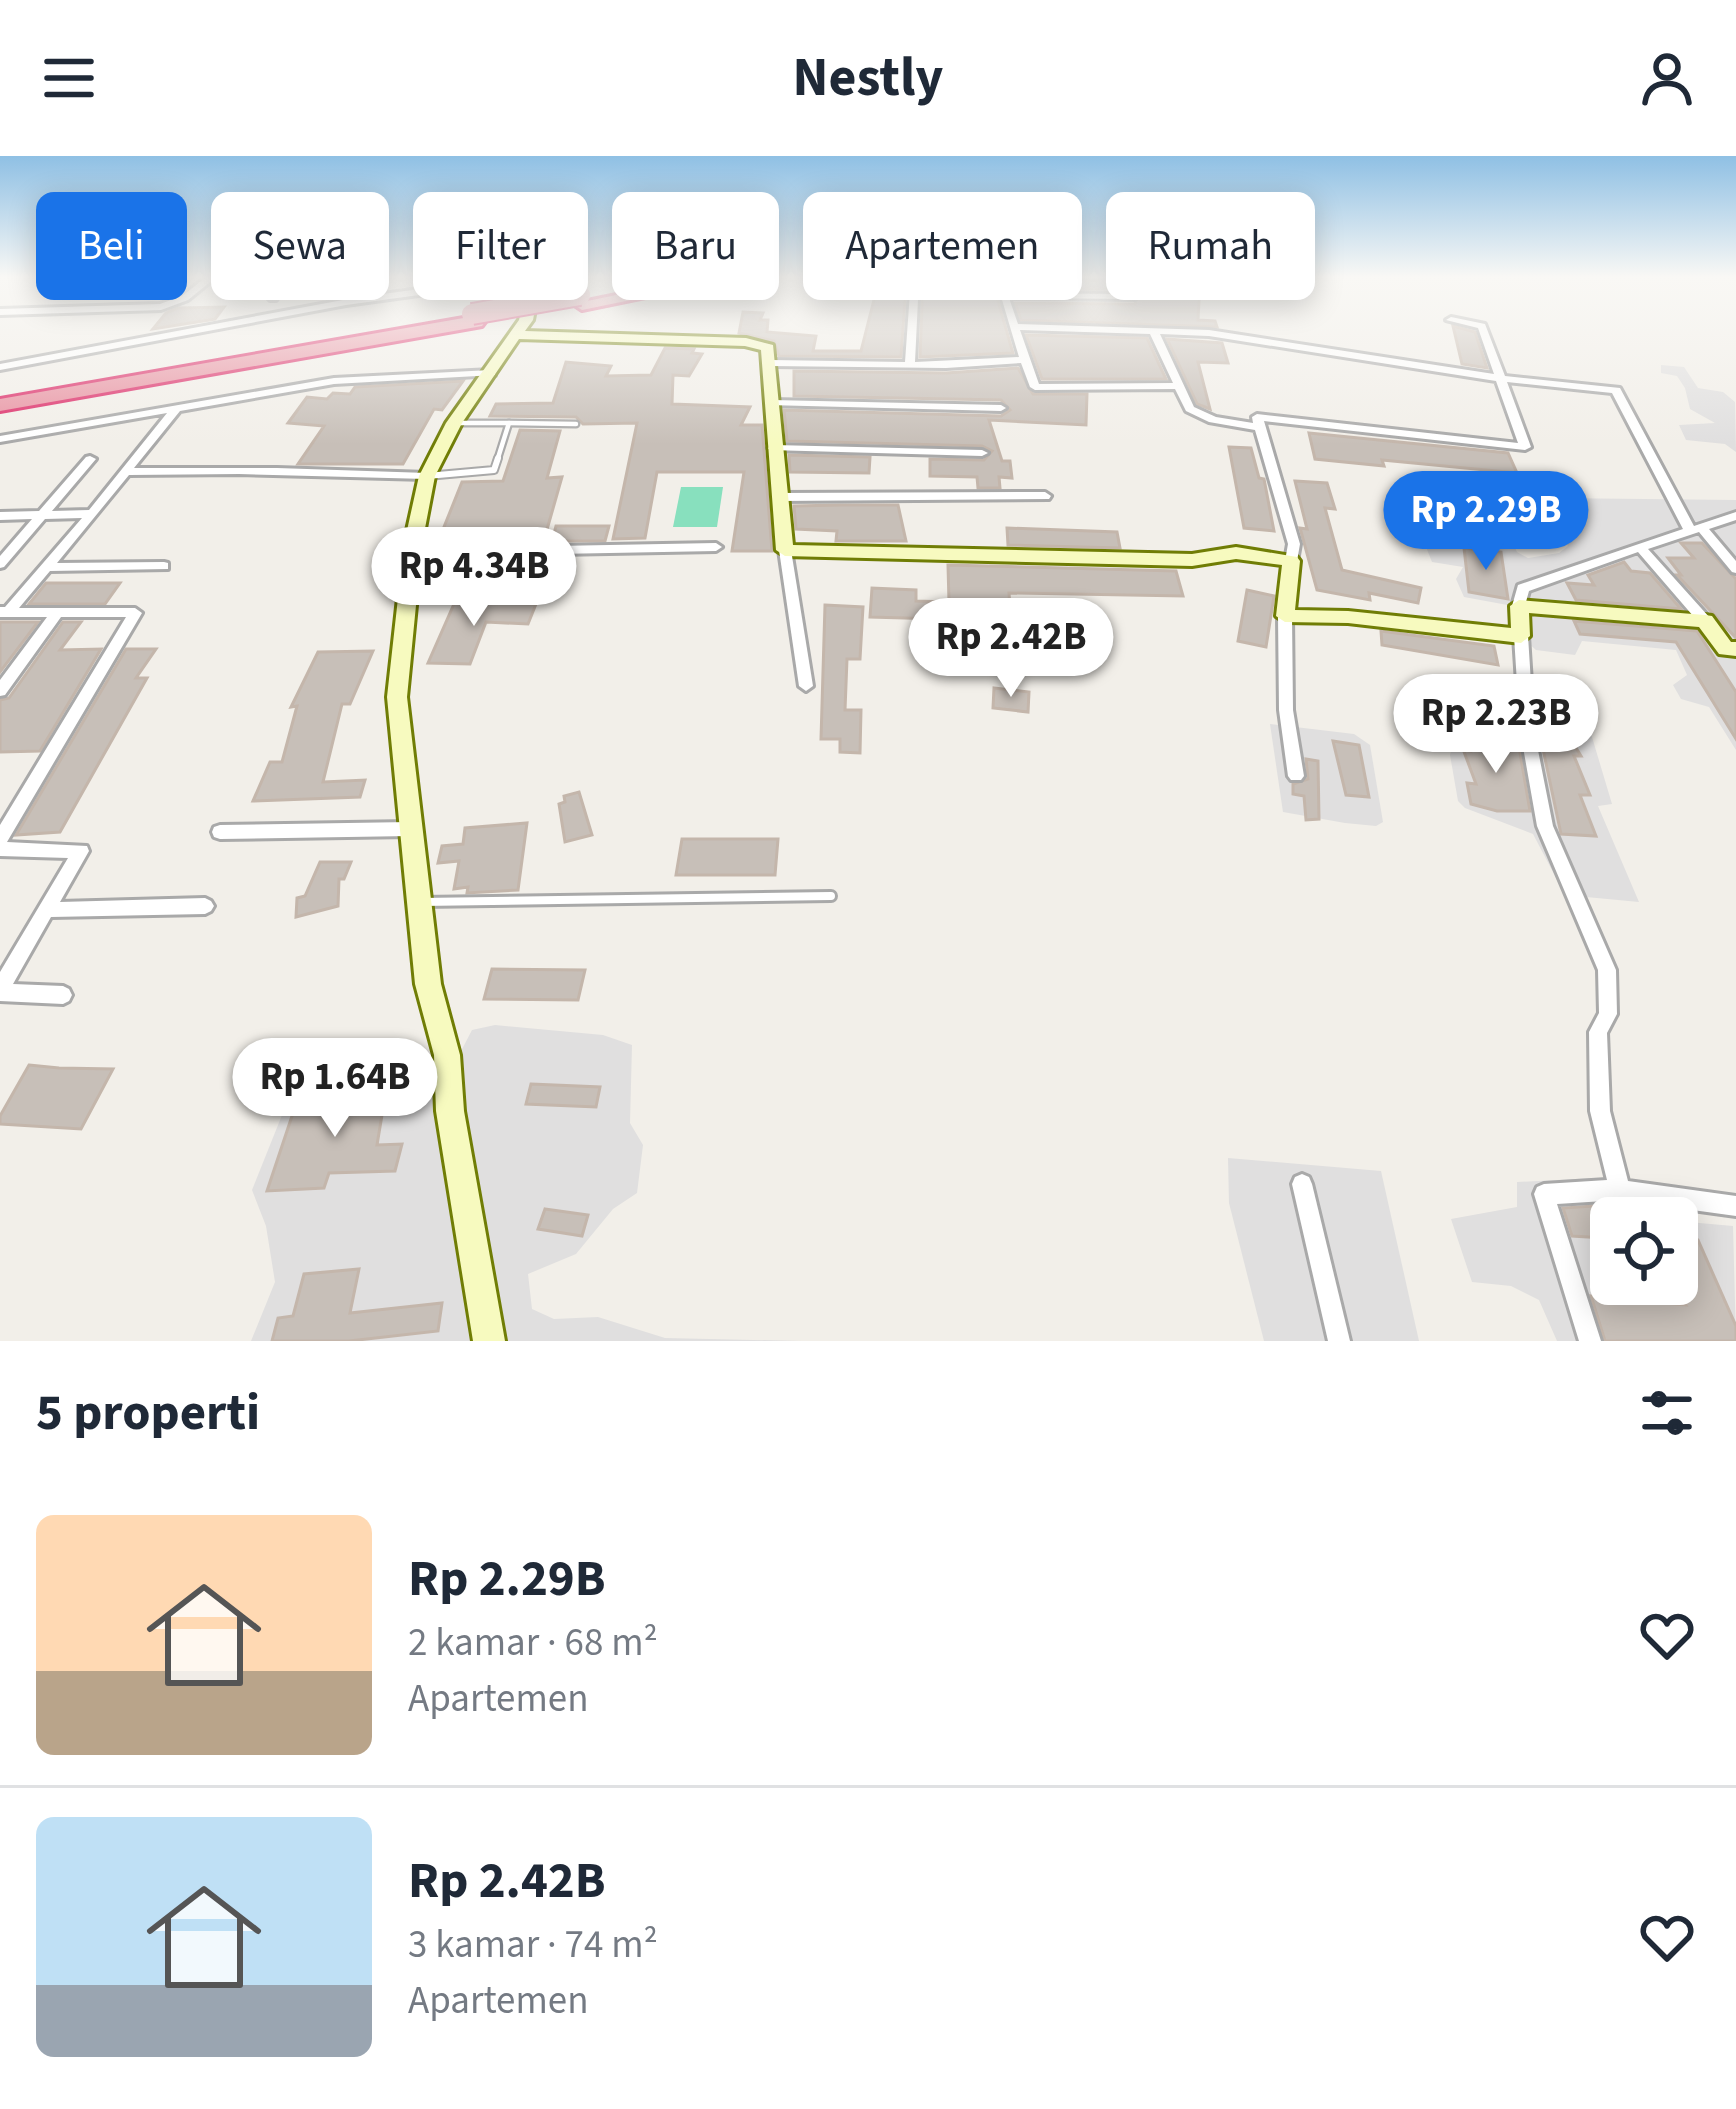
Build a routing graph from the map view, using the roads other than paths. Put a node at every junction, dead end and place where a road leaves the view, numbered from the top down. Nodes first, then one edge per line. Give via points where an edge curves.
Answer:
1 (179, 333) edge
2 (378, 333) edge
3 (390, 333) edge
4 (912, 333) edge
5 (1018, 333) edge
6 (1151, 333) edge
7 (1186, 333) edge
8 (1484, 333) edge
9 (518, 334) joint
10 (1025, 360) junction
11 (771, 363) junction
12 (910, 365) junction
13 (0, 367) edge
14 (491, 373) junction
15 (1497, 378) junction
16 (1177, 386) junction
17 (0, 394) edge
18 (772, 403) junction
19 (0, 405) edge
20 (1001, 408) dead end
21 (175, 410) junction
22 (454, 423) junction
23 (509, 423) junction
24 (576, 424) dead end
25 (1257, 427) junction
26 (0, 439) edge
27 (774, 448) junction
28 (982, 453) dead end
29 (90, 459) dead end
30 (125, 472) junction
31 (427, 476) junction
32 (1045, 496) dead end
33 (778, 497) junction
34 (92, 514) junction
35 (0, 515) edge
36 (41, 515) junction
37 (1736, 515) edge
38 (1695, 529) junction
39 (413, 544) junction
40 (716, 547) dead end
41 (1640, 547) junction
42 (785, 550) junction
43 (1291, 561) junction
44 (0, 564) edge
45 (164, 566) dead end
46 (50, 567) junction
47 (1736, 569) edge
48 (1519, 606) junction
49 (58, 611) junction
50 (4, 612) edge
51 (1286, 616) junction
52 (1705, 621) junction
53 (1521, 637) junction
54 (1733, 654) edge
55 (806, 686) dead end
56 (0, 691) edge
57 (1296, 776) dead end
58 (410, 829) junction
59 (220, 832) dead end
60 (0, 839) edge
61 (0, 849) edge
62 (831, 896) dead end
63 (420, 902) junction
64 (205, 906) dead end
65 (48, 910) junction
66 (0, 991) edge
67 (63, 995) dead end
68 (1301, 1184) dead end
69 (1620, 1190) junction
70 (1736, 1206) edge
71 (490, 1341) edge
72 (1339, 1341) edge
73 (1590, 1341) edge

1 - 13 street
2 - 17 highway
3 - 19 highway
4 - 12 street
5 - 10 street
6 - 16 street
7 - 15 street
8 - 15 street
9 - 11 street via 755,343 768,348
9 - 14 street
10 - 12 street
10 - 16 street via 1033,386
11 - 12 street
11 - 18 street
14 - 21 street via 368,377
14 - 22 street
15 - 25 street via 1523,448 1263,416 1255,418
15 - 38 street via 1621,392 1637,436
16 - 25 street via 1196,413
18 - 20 street
18 - 27 street
21 - 26 street
21 - 30 street
22 - 23 lane
22 - 31 street
23 - 24 lane
23 - 31 lane via 492,472
25 - 43 street via 1294,544
27 - 28 street
27 - 33 street
29 - 36 street
30 - 31 street via 253,467
30 - 34 street
31 - 39 street
32 - 33 street
33 - 42 street
34 - 36 street
34 - 46 street
35 - 36 street
36 - 44 street
37 - 38 street
38 - 41 street
38 - 47 street
39 - 40 street
39 - 58 street via 397,697
41 - 48 street via 1523,588
41 - 52 street
42 - 43 street via 1169,560 1235,553
42 - 55 street
43 - 51 street
45 - 46 street
46 - 50 street
48 - 52 street
48 - 53 street
49 - 50 street
49 - 56 street
49 - 60 street via 135,613
51 - 53 street
51 - 57 street
52 - 54 street
53 - 69 street via 1527,730 1546,826 1607,970 1600,1111
58 - 59 street
58 - 63 street
61 - 65 street via 81,851
62 - 63 lane
63 - 71 street
64 - 65 street
65 - 66 street
66 - 67 street
68 - 72 street
69 - 70 street
69 - 73 street via 1541,1197

